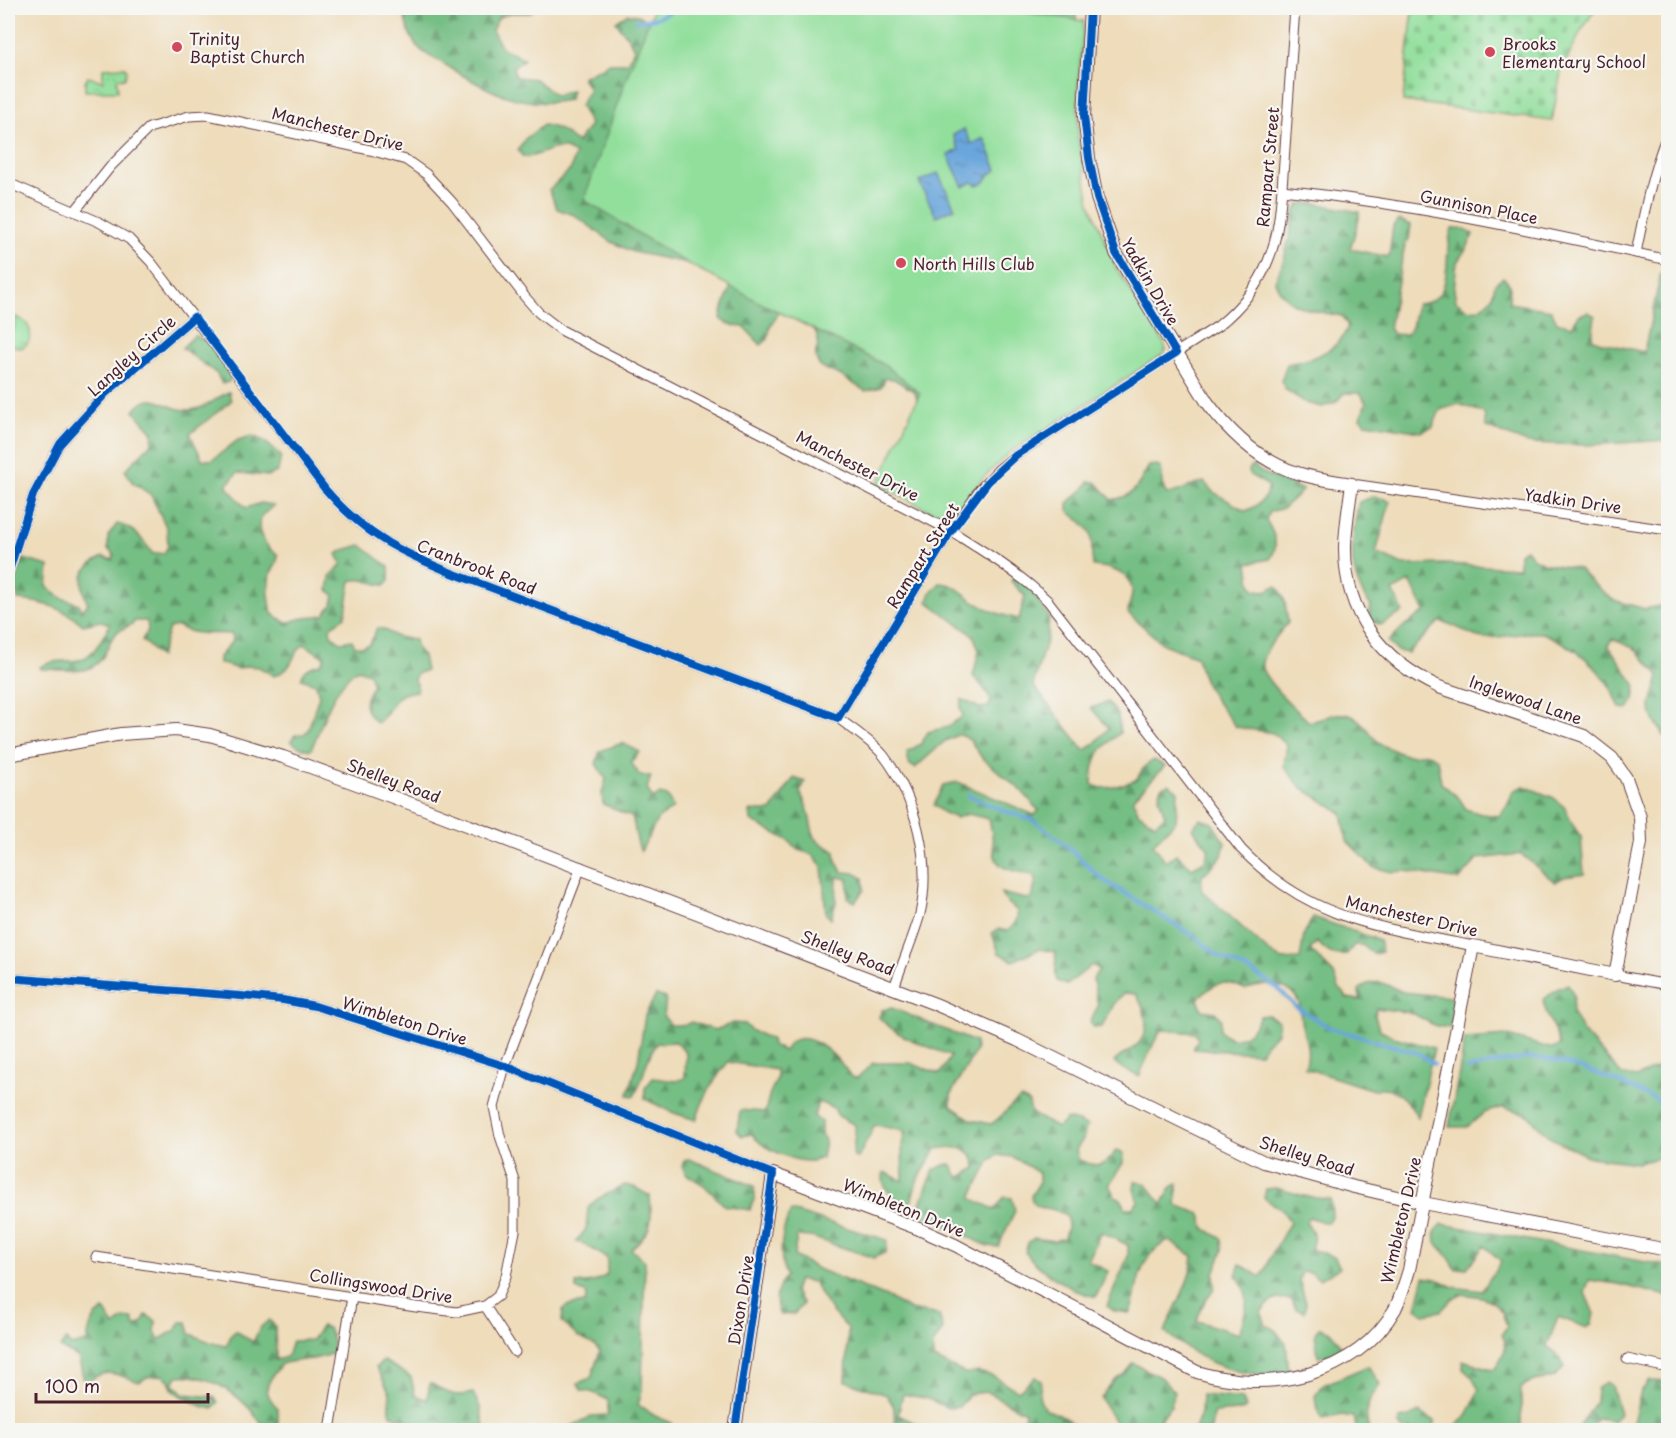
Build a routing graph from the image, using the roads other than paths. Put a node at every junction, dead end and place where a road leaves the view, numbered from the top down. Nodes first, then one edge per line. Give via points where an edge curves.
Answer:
1 (1090, 8) edge
2 (1295, 8) edge
3 (1668, 134) edge
4 (8, 183) edge
5 (1282, 190) junction
6 (75, 211) junction
7 (1636, 253) junction
8 (1668, 260) edge
9 (194, 317) junction
10 (1176, 353) junction
11 (1352, 484) junction
12 (1668, 530) edge
13 (951, 531) junction
14 (8, 574) edge
15 (838, 718) junction
16 (8, 753) edge
17 (581, 867) junction
18 (1473, 946) junction
19 (1615, 975) junction
20 (8, 978) edge
21 (1668, 985) edge
22 (894, 988) junction
23 (505, 1066) junction
24 (773, 1174) junction
25 (1423, 1203) junction
26 (1668, 1250) edge
27 (96, 1257) dead end
28 (352, 1297) junction
29 (485, 1306) junction
30 (515, 1352) dead end
31 (1628, 1359) dead end
32 (1668, 1368) edge
33 (330, 1431) edge
34 (735, 1431) edge

1 - 10 street, Yadkin Drive via 1084,116 1097,198 1116,253
2 - 5 street, Rampart Street
3 - 7 street via 1649,192
4 - 6 street, Cranbrook Road
5 - 7 street, Gunnison Place via 1419,209
5 - 10 street, Rampart Street via 1276,236 1254,289 1229,317
6 - 9 street, Cranbrook Road via 129,239
6 - 13 street, Manchester Drive via 111,166 149,129 189,116 208,115 406,160 426,174 452,202 525,297 561,330
7 - 8 street, Gunnison Place
9 - 14 street, Langley Circle via 105,394 60,444 33,495
9 - 15 street, Cranbrook Road via 330,495 384,542 452,573
10 - 11 street, Yadkin Drive via 1220,419 1242,442 1289,470
10 - 13 street, Rampart Street via 1006,462 980,489
11 - 12 street, Yadkin Drive
11 - 19 street, Inglewood Lane via 1345,536 1348,579 1364,621 1382,647 1406,670 1431,683 1584,736 1612,758 1626,778 1640,817 1641,843
13 - 15 street, Rampart Street
13 - 18 street, Manchester Drive via 1002,562 1048,601 1215,817 1267,873 1310,902 1354,921
15 - 22 street, Cranbrook Road via 884,755 915,815 924,884 920,912
16 - 17 street, Shelley Road via 121,734 176,730 210,735 283,757
17 - 22 street, Shelley Road
17 - 23 street
18 - 19 street, Manchester Drive
18 - 25 street, Wimbleton Drive
19 - 21 street, Manchester Drive
20 - 23 street, Wimbleton Drive via 283,1000 346,1015
22 - 25 street, Shelley Road via 982,1023 1255,1159
23 - 24 street, Wimbleton Drive
23 - 29 street via 494,1107 515,1181 515,1232 498,1296
24 - 25 street, Wimbleton Drive via 955,1245 1197,1372 1251,1382 1301,1376 1334,1364 1365,1346 1400,1297
24 - 34 street, Dixon Drive
25 - 26 street, Shelley Road
27 - 28 street, Collingswood Drive
28 - 29 street, Collingswood Drive via 457,1312
28 - 33 street
29 - 30 street
31 - 32 street

